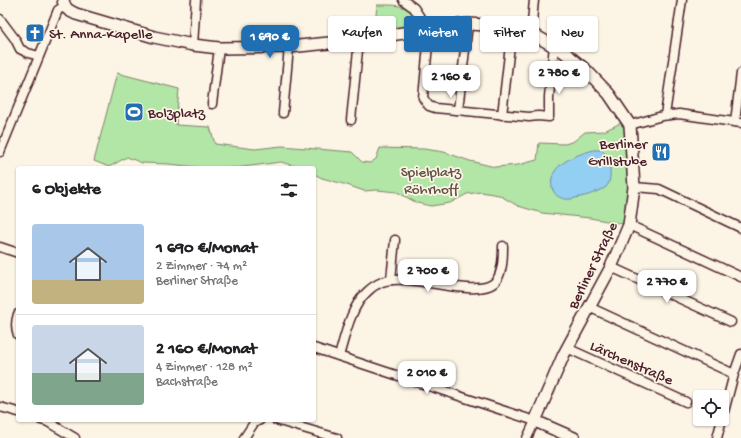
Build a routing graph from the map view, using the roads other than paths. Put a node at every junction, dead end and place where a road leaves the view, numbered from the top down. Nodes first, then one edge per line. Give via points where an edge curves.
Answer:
1 (196, 0) edge
2 (403, 0) edge
3 (534, 0) edge
4 (682, 0) edge
5 (64, 3) edge
6 (419, 16) edge
7 (533, 16) edge
8 (0, 19) edge
9 (328, 43) edge
10 (194, 45) junction
11 (289, 47) junction
12 (219, 48) junction
13 (358, 52) edge
14 (427, 52) edge
15 (465, 52) edge
16 (509, 52) edge
17 (553, 52) edge
18 (564, 52) edge
19 (39, 56) junction
20 (741, 73) edge
21 (212, 104) dead end
22 (458, 110) junction
23 (283, 112) dead end
24 (502, 115) junction
25 (665, 115) junction
26 (351, 120) dead end
27 (738, 123) edge
28 (630, 125) junction
29 (0, 152) edge
30 (634, 187) junction
31 (629, 225) junction
32 (741, 228) edge
33 (395, 240) dead end
34 (503, 246) dead end
35 (0, 247) edge
36 (16, 253) edge
37 (611, 267) junction
38 (741, 276) edge
39 (391, 280) junction
40 (589, 307) junction
41 (731, 322) dead end
42 (567, 348) junction
43 (316, 349) edge
44 (741, 354) edge
45 (339, 356) junction
46 (734, 374) junction
47 (686, 402) dead end
48 (0, 407) edge
49 (16, 411) edge
50 (535, 421) junction
51 (48, 422) edge
52 (257, 422) edge
53 (283, 422) edge
54 (75, 438) edge
55 (244, 438) edge
56 (337, 438) edge
57 (527, 438) edge
58 (574, 438) edge
59 (717, 438) edge

1 - 10 street
2 - 6 street via 414,8
3 - 7 street
4 - 25 street
5 - 10 street, Berliner Straße via 68,10 76,14 154,37
5 - 19 street via 58,10
8 - 19 street via 20,49
9 - 11 street, Berliner Straße
10 - 12 street, Berliner Straße
11 - 12 street, Berliner Straße
11 - 23 street
12 - 21 street
13 - 26 street
14 - 22 street via 422,98 429,106
15 - 22 street
16 - 24 street
17 - 24 street via 549,117
18 - 28 street, Berliner Straße via 610,94
19 - 29 street
20 - 27 street
22 - 24 street
25 - 27 street via 679,114
25 - 28 street
28 - 30 street, Berliner Straße
30 - 31 street, Berliner Straße
30 - 32 street via 659,189
31 - 37 street, Berliner Straße
31 - 38 street
33 - 39 street
34 - 39 street via 499,276 494,284 486,287 473,289
35 - 36 street
37 - 40 street, Berliner Straße
37 - 41 street
39 - 45 street via 377,284 361,300 348,324
40 - 42 street, Berliner Straße
40 - 46 street
42 - 47 street, Lärchenstraße
42 - 50 street, Berliner Straße
43 - 45 street
44 - 46 street
45 - 50 street
46 - 59 street
48 - 49 street
50 - 57 street
50 - 58 street
51 - 54 street
52 - 55 street
53 - 56 street

